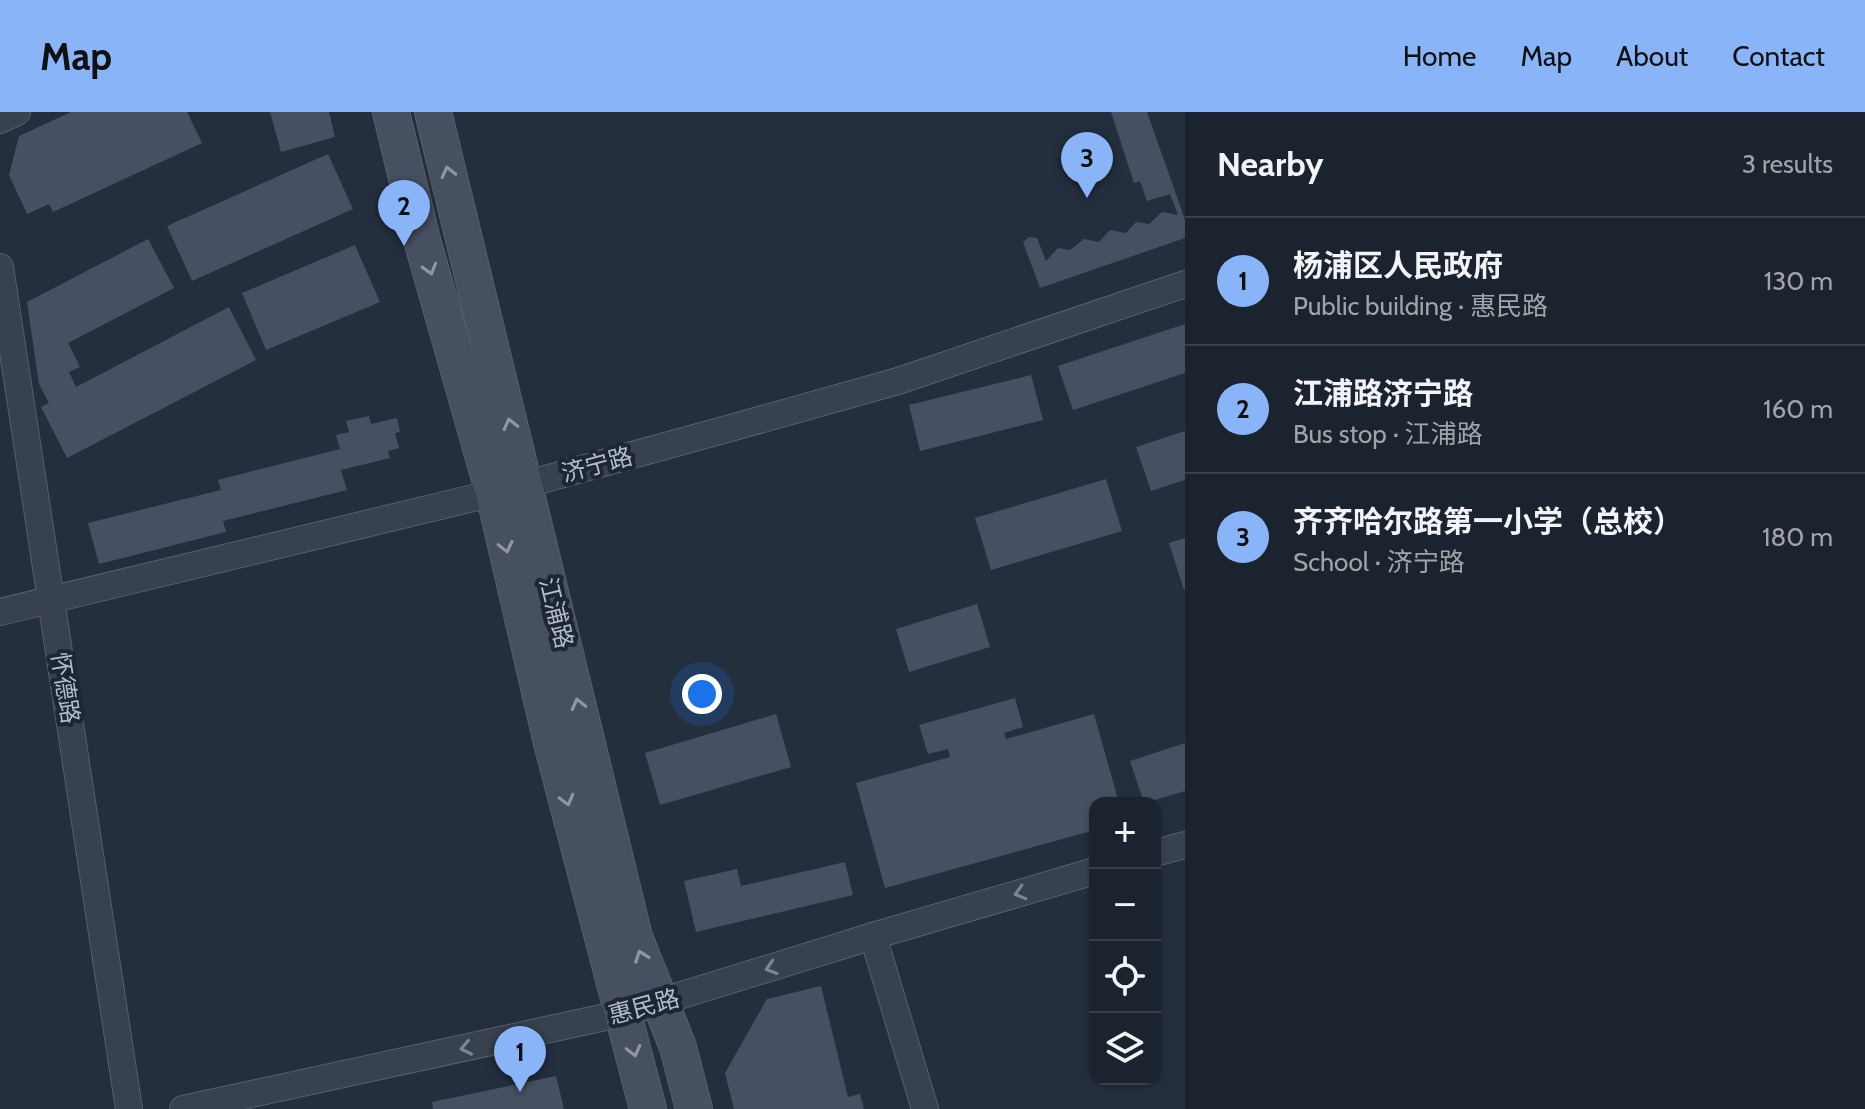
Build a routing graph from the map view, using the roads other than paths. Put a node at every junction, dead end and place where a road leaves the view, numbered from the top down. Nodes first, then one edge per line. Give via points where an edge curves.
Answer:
1 (17, 112) edge
2 (391, 112) edge
3 (433, 112) edge
4 (0, 120) edge
5 (0, 267) edge
6 (1185, 284) edge
7 (509, 489) junction
8 (52, 600) junction
9 (0, 612) edge
10 (1185, 845) edge
11 (1161, 851) edge
12 (1089, 873) edge
13 (873, 936) junction
14 (663, 1003) junction
15 (624, 1013) junction
16 (129, 1109) edge
17 (183, 1109) edge
18 (648, 1109) edge
19 (694, 1109) edge
20 (925, 1109) edge

1 - 4 street
2 -> 7 main road, 江浦路 via 422,240
7 -> 3 main road, 江浦路
5 - 8 street, 怀德路
6 - 7 street, 济宁路 via 898,381
7 - 8 street, 济宁路
14 -> 7 main road, 江浦路 via 634,937
7 -> 15 main road, 江浦路 via 552,743
8 - 9 street, 济宁路
8 - 16 street, 怀德路
10 - 11 street
12 -> 13 street, 惠民路
13 -> 14 street, 惠民路
13 - 20 street
14 - 15 street, 惠民路
14 - 19 main road, 江浦路
15 -> 17 street, 惠民路
15 -> 18 main road, 江浦路

